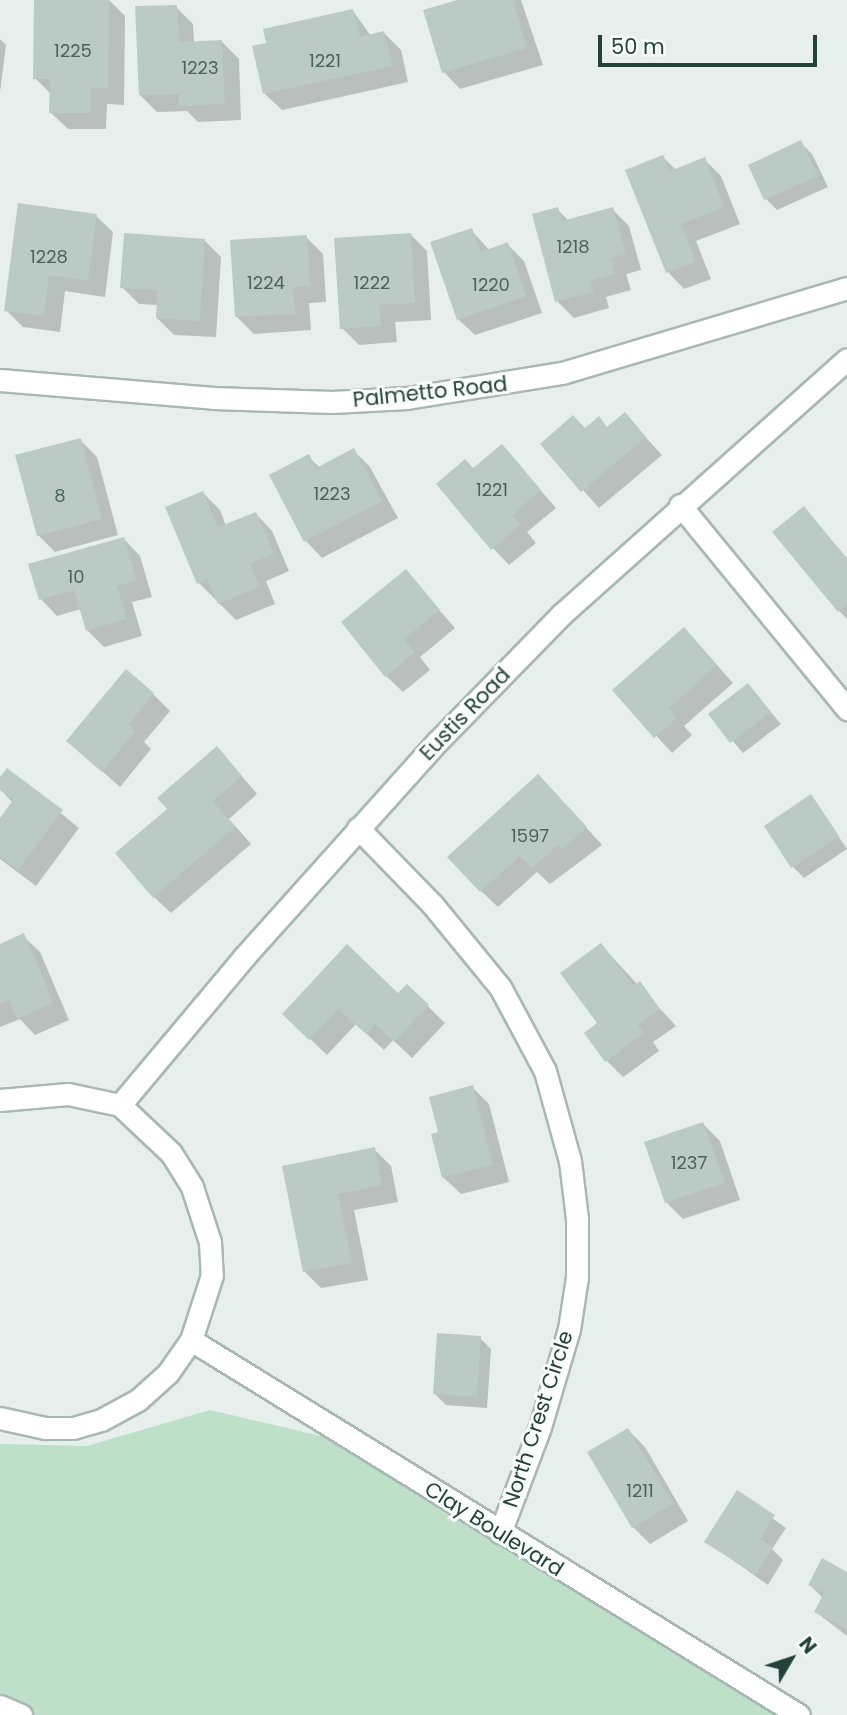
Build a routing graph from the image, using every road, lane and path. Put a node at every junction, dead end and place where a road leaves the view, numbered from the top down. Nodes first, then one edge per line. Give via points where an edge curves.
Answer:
1 (847, 288) edge
2 (847, 359) edge
3 (0, 380) edge
4 (680, 505) junction
5 (847, 709) edge
6 (358, 828) junction
7 (0, 1100) edge
8 (120, 1105) junction
9 (191, 1340) junction
10 (0, 1418) edge
11 (500, 1533) junction
12 (0, 1706) edge
13 (21, 1715) edge
14 (799, 1715) edge

1 - 3 street, Palmetto Road via 562,373 407,398 332,402 213,398
2 - 4 street, Eustis Road
4 - 5 street
4 - 6 street, Eustis Road via 562,614
6 - 8 street, Eustis Road
6 - 11 street, North Crest Circle via 432,904 500,987 545,1071 570,1161 577,1254 569,1329 540,1427
7 - 8 street via 68,1094
8 - 9 street via 171,1153 205,1220 212,1275
9 - 10 street via 168,1373 138,1400 102,1420 74,1428 45,1428
9 - 11 street, Clay Boulevard
11 - 14 street, Clay Boulevard
12 - 13 street

